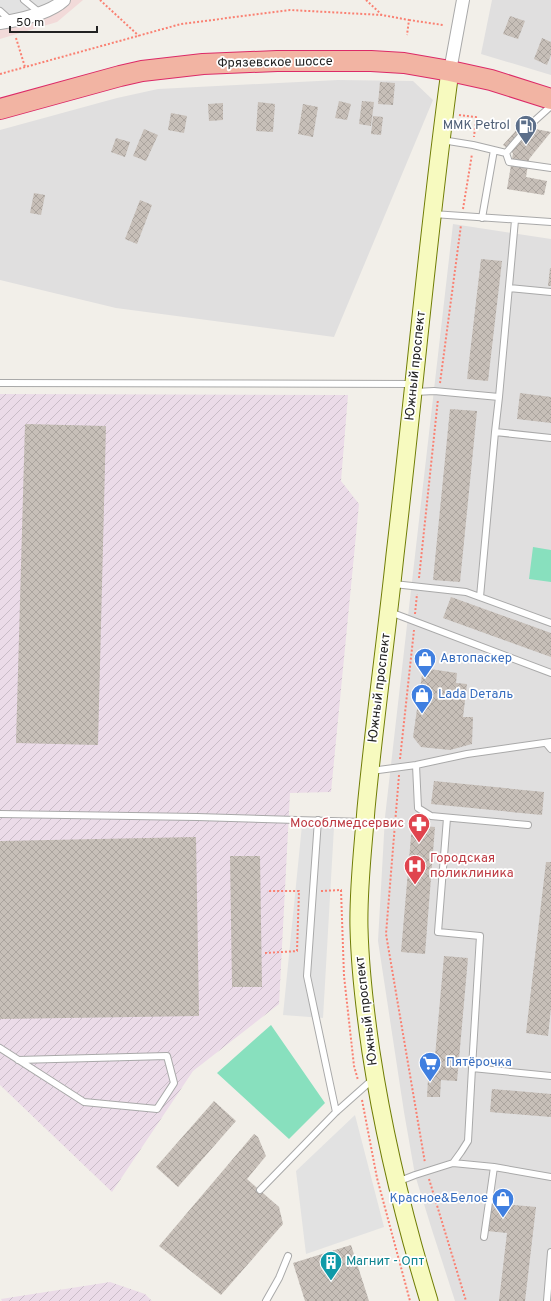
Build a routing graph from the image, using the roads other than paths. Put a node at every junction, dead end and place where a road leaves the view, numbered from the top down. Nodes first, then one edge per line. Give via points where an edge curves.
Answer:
1 (24, 0) edge
2 (463, 0) edge
3 (62, 1) edge
4 (0, 11) edge
5 (40, 13) junction
6 (6, 22) edge
7 (450, 71) junction
8 (551, 99) edge
9 (551, 106) edge
10 (0, 109) edge
11 (441, 140) junction
12 (494, 150) junction
13 (506, 153) junction
14 (551, 168) edge
15 (432, 214) junction
16 (482, 218) junction
17 (515, 220) junction
18 (551, 222) edge
19 (509, 288) junction
20 (551, 292) edge
21 (0, 383) edge
22 (414, 388) junction
23 (499, 397) junction
24 (495, 432) junction
25 (551, 438) edge
26 (392, 584) junction
27 (480, 597) junction
28 (389, 612) junction
29 (551, 623) edge
30 (551, 673) edge
31 (548, 743) edge
32 (551, 749) edge
33 (416, 765) junction
34 (370, 771) junction
35 (0, 814) edge
36 (447, 818) junction
37 (318, 820) junction
38 (365, 822) junction
39 (528, 825) dead end
40 (0, 1048) edge
41 (18, 1060) junction
42 (472, 1068) junction
43 (551, 1076) edge
44 (375, 1077) junction
45 (336, 1112) junction
46 (453, 1163) junction
47 (494, 1167) junction
48 (551, 1177) edge
49 (396, 1183) junction
50 (260, 1190) dead end
51 (484, 1237) dead end
52 (551, 1252) edge
53 (288, 1256) dead end
54 (266, 1301) edge
55 (429, 1301) edge
56 (546, 1301) edge

1 - 5 lane
2 - 7 street
3 - 5 street
4 - 6 lane
5 - 6 street
7 - 8 highway, Фрязевское шоссе via 491,80
7 - 10 highway, Фрязевское шоссе via 404,63 371,61 203,64 142,71
7 - 11 main road, Южный проспект
9 - 13 lane
11 - 12 lane
11 - 15 main road, Южный проспект
12 - 13 lane
12 - 16 lane
13 - 14 lane via 509,162
15 - 16 lane
15 - 22 main road, Южный проспект
16 - 17 lane
17 - 18 lane
17 - 19 lane
19 - 20 lane
19 - 23 lane
21 - 22 lane
22 - 23 lane
22 - 26 main road, Южный проспект
23 - 24 lane
24 - 25 lane
24 - 27 lane
26 - 27 lane via 466,592
26 - 28 main road, Южный проспект
27 - 29 lane
28 - 30 lane
28 - 34 main road, Южный проспект
31 - 32 lane
31 - 33 lane via 467,754
33 - 34 lane
33 - 36 lane via 418,808 431,816
34 - 38 main road, Южный проспект
35 - 37 lane
36 - 39 lane
36 - 42 lane via 438,932 480,936
37 - 38 lane
37 - 45 lane via 307,976
38 - 44 main road, Южный проспект via 359,891 359,928 364,995
40 - 41 lane
41 - 41 lane via 84,1102 157,1110 174,1083 167,1056
42 - 43 lane
42 - 46 lane via 468,1141
44 - 45 lane
44 - 49 main road, Южный проспект
45 - 50 lane
46 - 47 lane
46 - 49 lane
47 - 48 lane
47 - 51 lane
49 - 55 main road, Южный проспект
52 - 56 lane
53 - 54 lane

